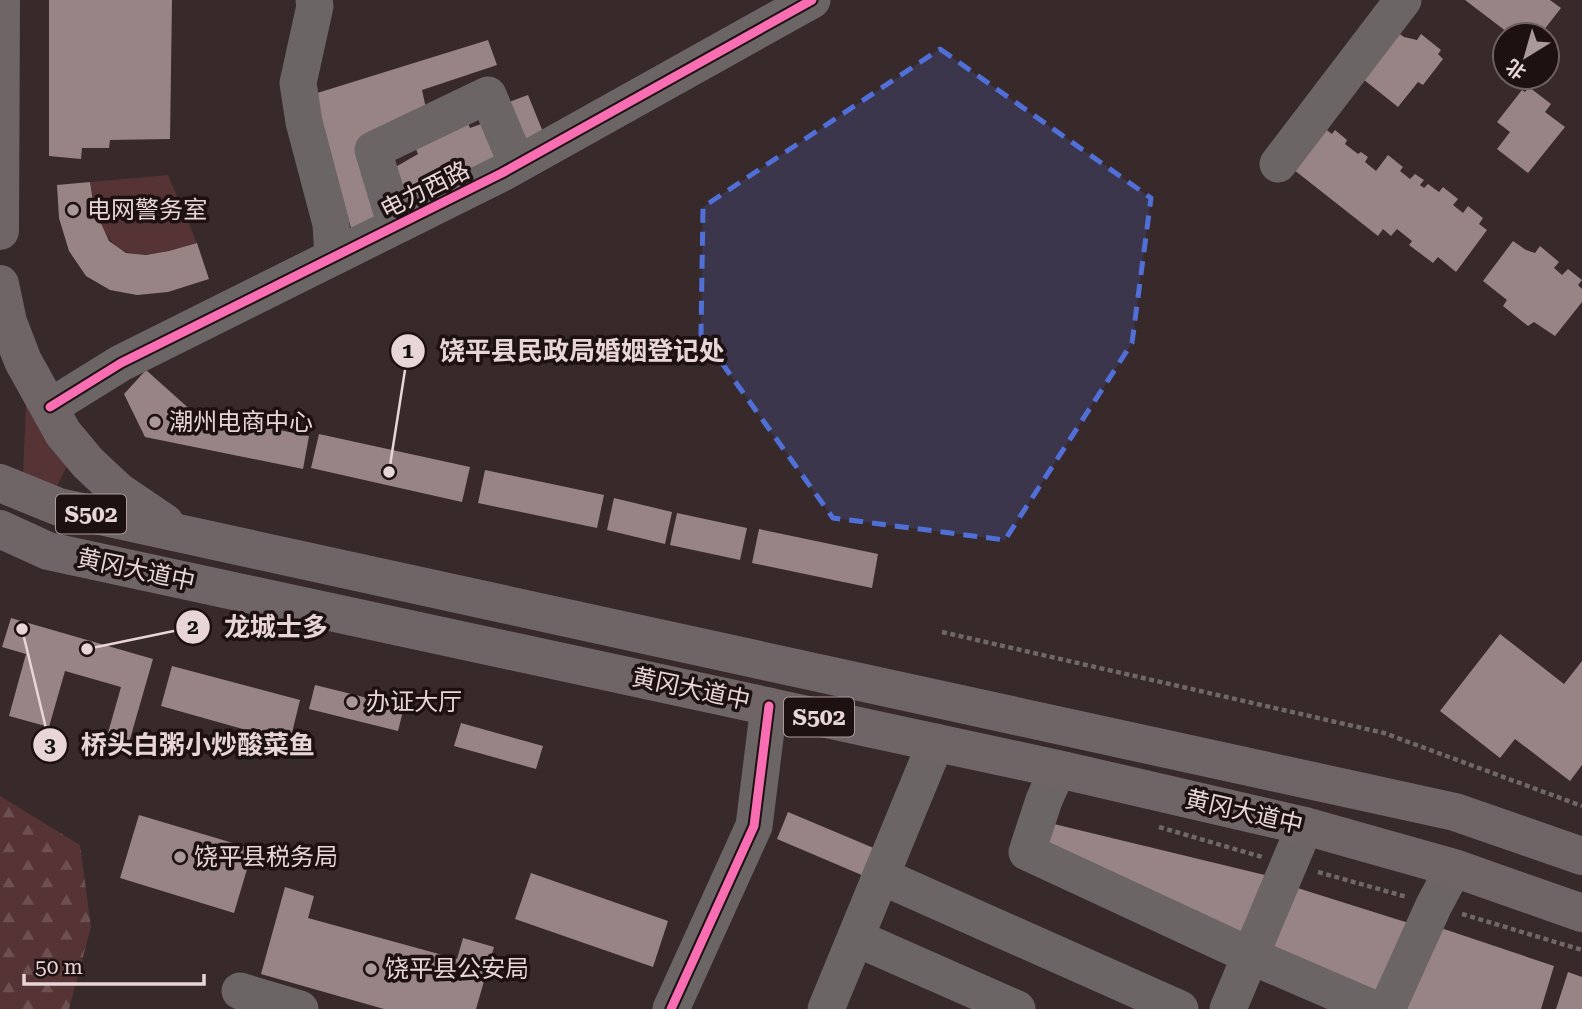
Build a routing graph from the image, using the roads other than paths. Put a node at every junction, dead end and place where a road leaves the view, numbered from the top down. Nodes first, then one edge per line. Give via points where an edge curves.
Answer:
1 (1, 0) edge
2 (314, 0) edge
3 (812, 0) edge
4 (1403, 0) edge
5 (517, 164) junction
6 (1278, 164) dead end
7 (396, 226) junction
8 (0, 232) edge
9 (333, 257) junction
10 (0, 284) edge
11 (50, 407) junction
12 (0, 483) edge
13 (0, 529) edge
14 (185, 534) junction
15 (0, 547) edge
16 (48, 551) junction
17 (769, 706) junction
18 (936, 742) junction
19 (1058, 769) junction
20 (1305, 826) junction
21 (1582, 856) edge
22 (1454, 868) junction
23 (881, 876) junction
24 (1582, 913) edge
25 (856, 938) junction
26 (1251, 956) junction
27 (240, 991) dead end
28 (684, 1005) edge
29 (836, 1006) edge
30 (300, 1009) edge
31 (1017, 1009) edge
32 (1180, 1009) edge
33 (1228, 1009) edge
34 (1374, 1009) edge
35 (1387, 1009) edge

1 - 8 main road
2 - 9 street via 298,83 303,122 331,224
3 - 5 street, 电力西路
4 - 6 street
5 - 7 street, 电力西路
5 - 7 street via 488,95 373,150
7 - 9 street, 电力西路
9 - 11 street, 电力西路 via 121,363
10 - 11 main road via 23,361
11 - 14 main road via 63,433 88,463 150,515
12 - 14 main road, 黄冈大道中 / S502 via 59,507
13 - 16 main road, 黄冈大道中 / S502
14 - 21 main road, 黄冈大道中 / S502 via 1455,812
15 - 16 main road
16 - 17 main road, 黄冈大道中 / S502
17 - 18 main road, 黄冈大道中 / S502
17 - 28 street via 754,826
18 - 19 main road, 黄冈大道中 / S502
18 - 23 street
19 - 20 main road, 黄冈大道中 / S502
19 - 26 street via 1027,852
20 - 22 main road, 黄冈大道中 / S502
20 - 26 street
22 - 24 main road, 黄冈大道中 / S502
22 - 35 street
23 - 25 street
23 - 32 street
25 - 29 street
25 - 31 street
26 - 33 street
26 - 34 street
27 - 30 street

